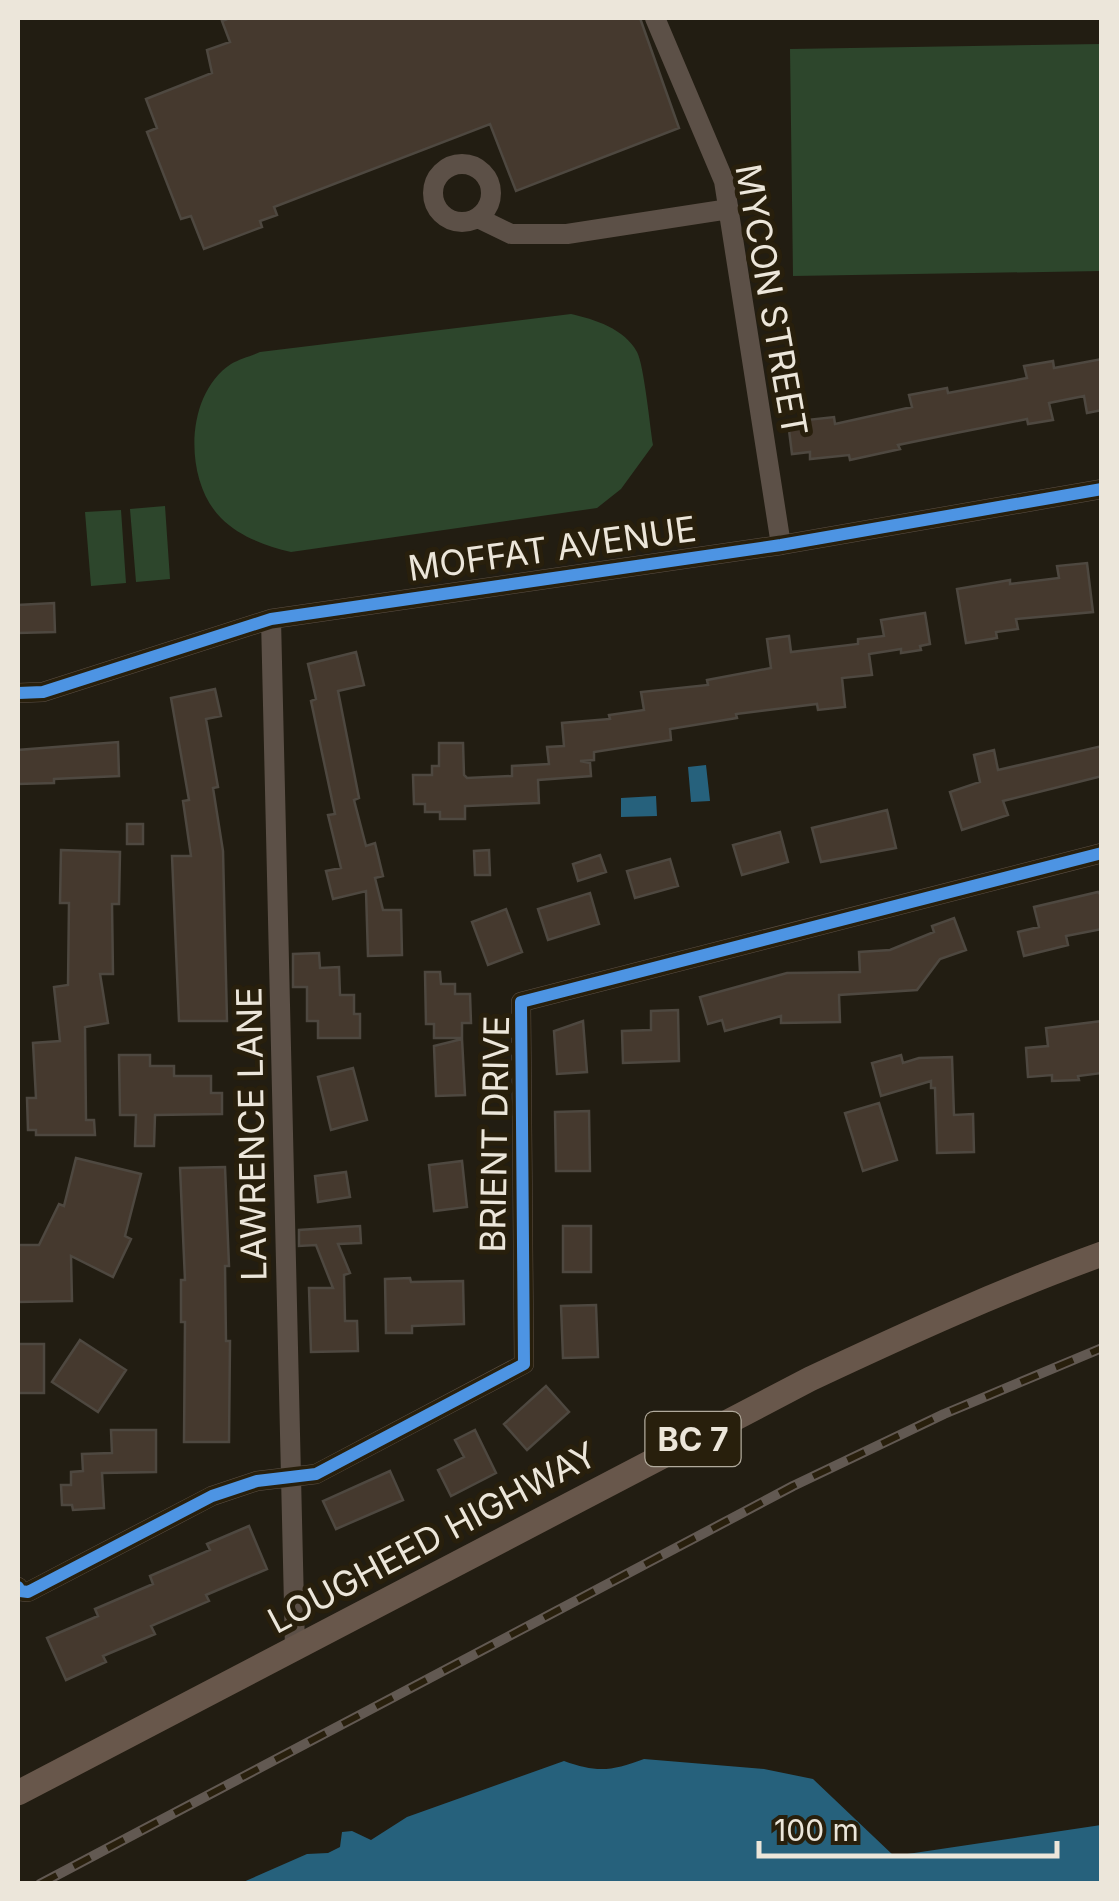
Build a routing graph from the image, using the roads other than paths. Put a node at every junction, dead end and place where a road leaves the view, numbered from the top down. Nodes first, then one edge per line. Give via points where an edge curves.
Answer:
1 (654, 18) edge
2 (729, 210) junction
3 (478, 218) dead end
4 (1102, 489) edge
5 (781, 545) junction
6 (272, 618) junction
7 (18, 693) edge
8 (1102, 854) edge
9 (1102, 1254) edge
10 (292, 1478) junction
11 (18, 1587) edge
12 (295, 1648) junction
13 (18, 1793) edge

1 - 2 street, MYCON STREET via 724,180
2 - 3 street via 567,234 512,234
2 - 5 street, MYCON STREET
4 - 5 street, MOFFAT AVENUE
5 - 6 street, MOFFAT AVENUE
6 - 7 street, MOFFAT AVENUE via 44,692
6 - 10 street, LAWRENCE LANE
8 - 10 street, BRIENT DRIVE via 520,1002 524,1364 316,1474
9 - 12 main road, LOUGHEED HIGHWAY / BC 7 via 1005,1290 810,1379
10 - 11 street via 212,1496 28,1592
10 - 12 street, LAWRENCE LANE
12 - 13 main road, LOUGHEED HIGHWAY / BC 7

